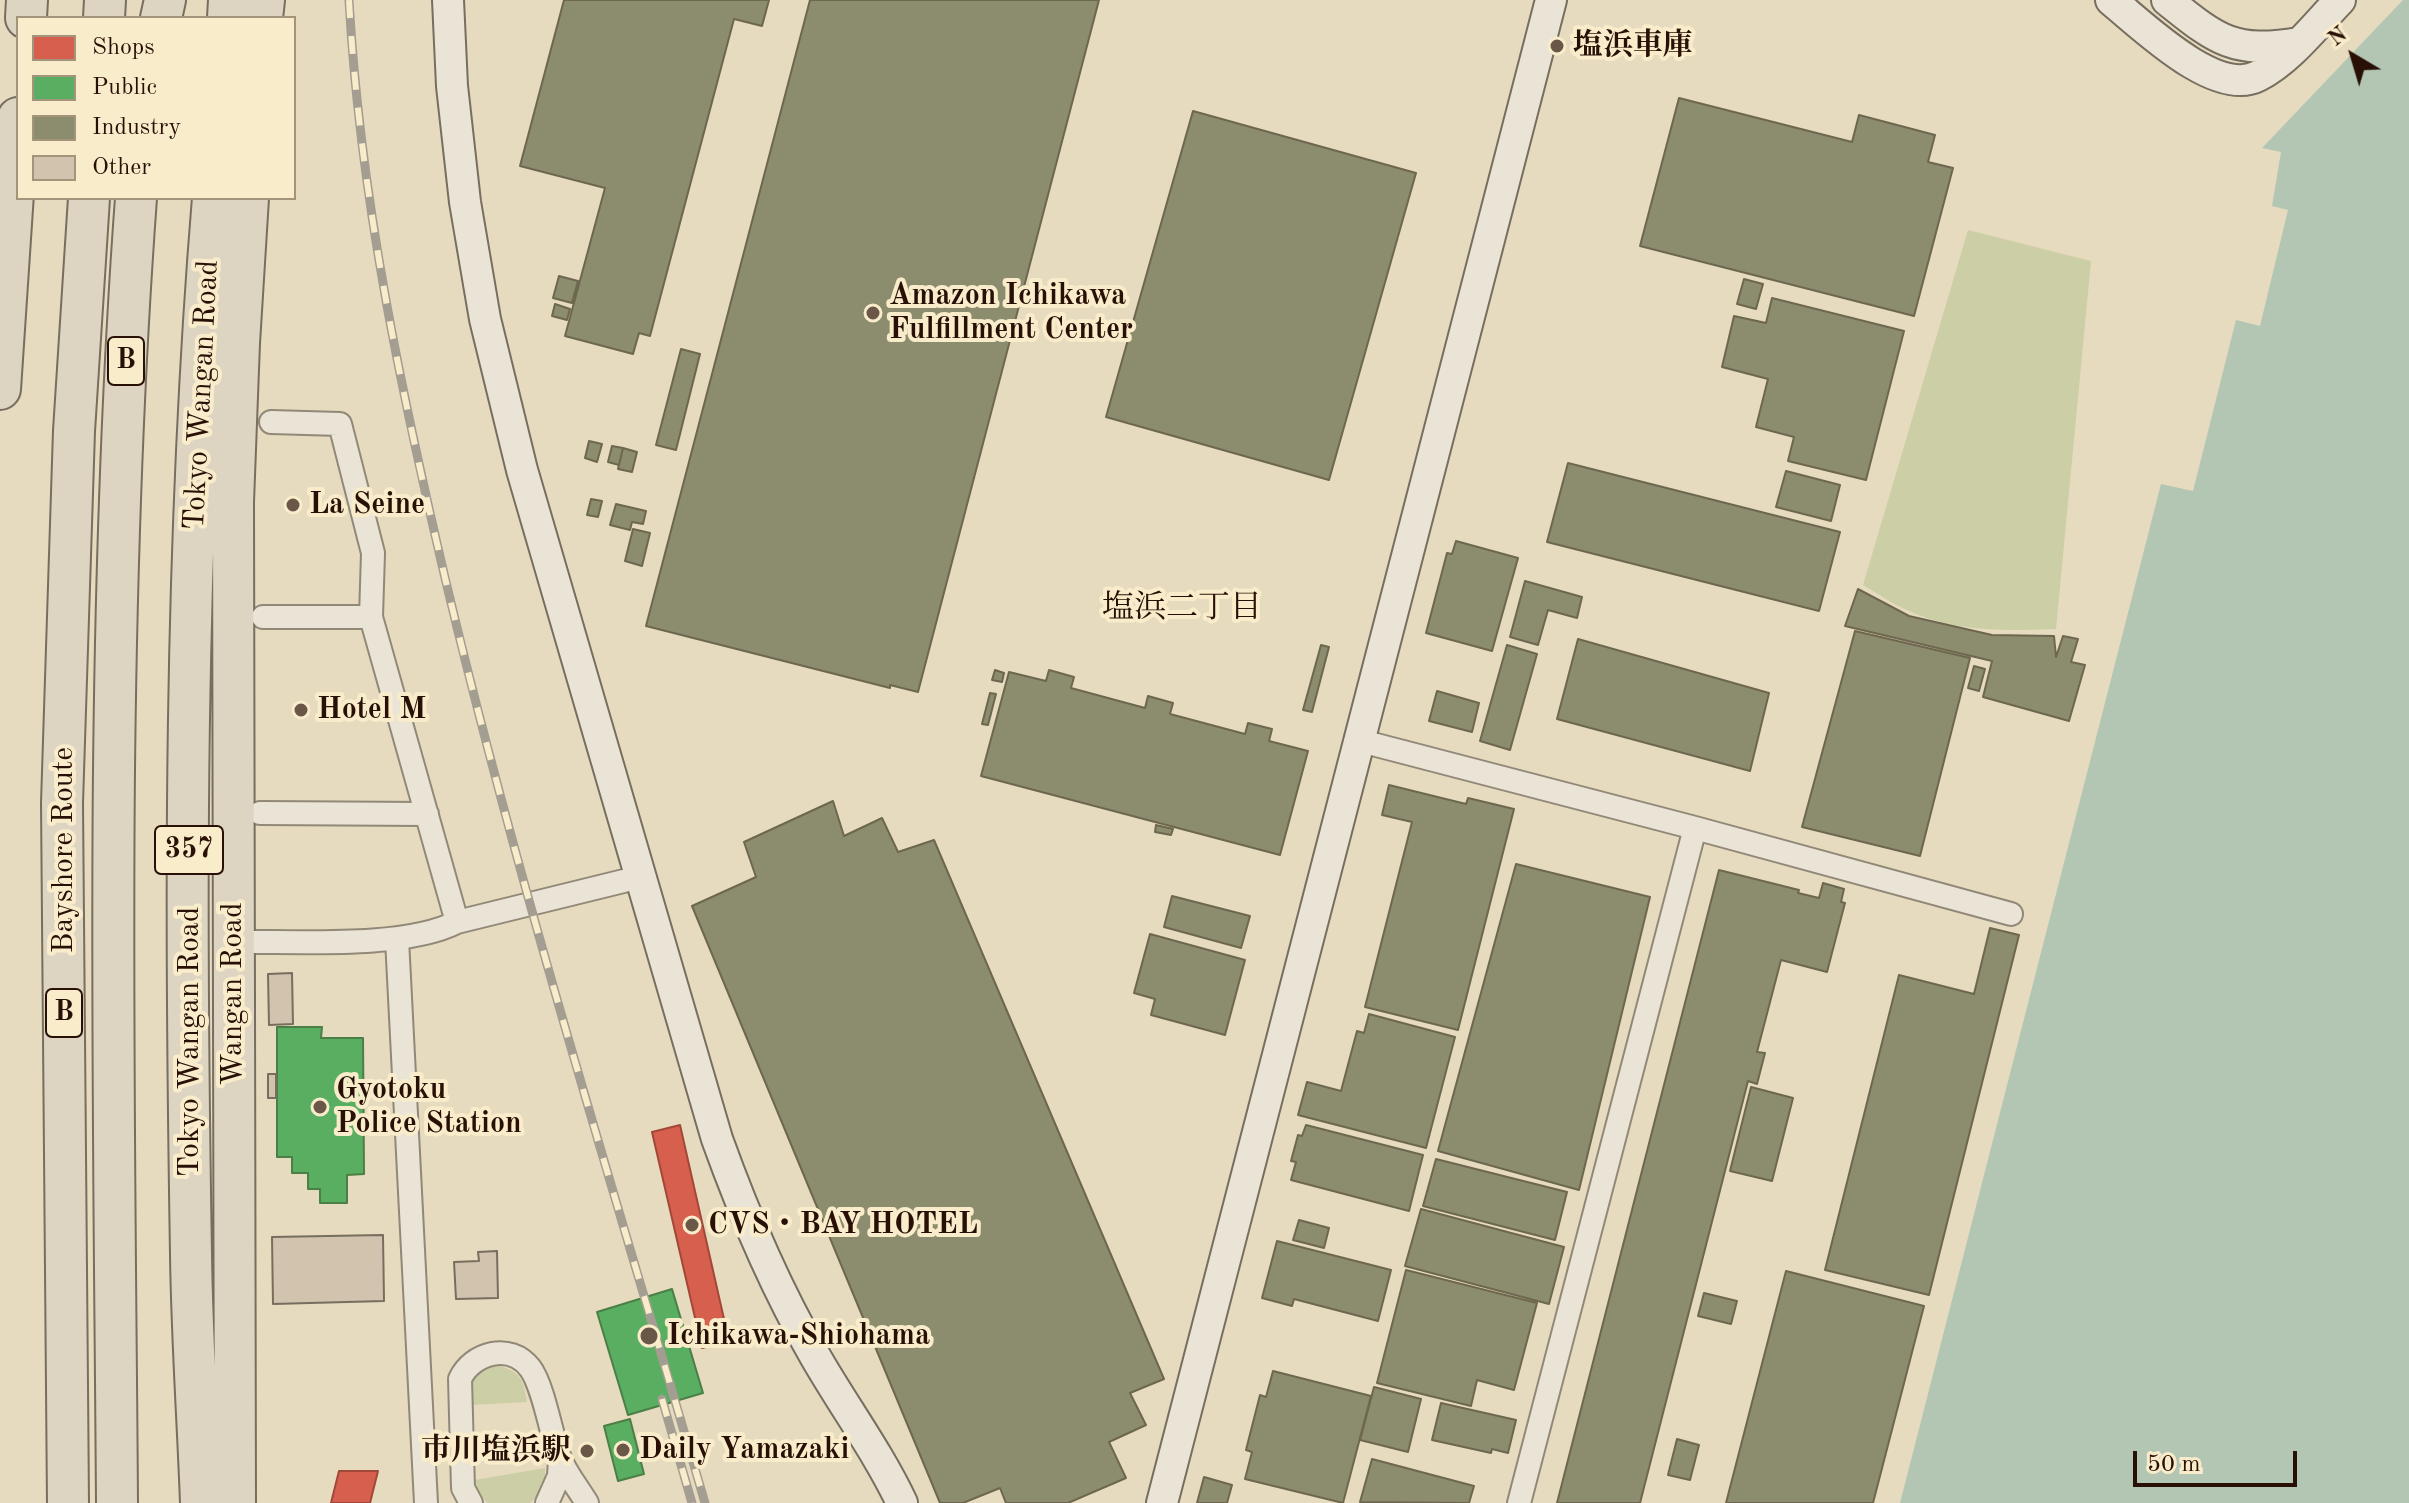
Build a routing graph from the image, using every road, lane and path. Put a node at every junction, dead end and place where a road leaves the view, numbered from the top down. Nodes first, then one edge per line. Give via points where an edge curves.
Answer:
1 (448, 0) edge
2 (1551, 0) edge
3 (2111, 0) edge
4 (2167, 0) edge
5 (2340, 0) edge
6 (2145, 27) junction
7 (2299, 43) junction
8 (16, 148) edge
9 (89, 200) edge
10 (136, 200) edge
11 (213, 200) edge
12 (248, 200) edge
13 (0, 389) edge
14 (271, 422) dead end
15 (263, 617) dead end
16 (371, 617) junction
17 (1361, 741) junction
18 (260, 813) dead end
19 (427, 814) junction
20 (1695, 828) junction
21 (640, 877) junction
22 (2011, 914) dead end
23 (457, 922) junction
24 (397, 939) junction
25 (232, 942) junction
26 (560, 1459) junction
27 (466, 1498) edge
28 (68, 1503) edge
29 (117, 1503) edge
30 (201, 1503) edge
31 (235, 1503) edge
32 (426, 1503) edge
33 (547, 1503) edge
34 (587, 1503) edge
35 (902, 1503) edge
36 (1162, 1503) edge
37 (1519, 1503) edge

1 - 21 street via 465,202 485,319 526,485
2 - 17 street
3 - 6 street
4 - 6 street
4 - 7 street via 2233,44
5 - 7 street
6 - 7 street via 2199,68 2230,81 2257,77
8 - 13 highway
9 - 28 highway, Bayshore Route / B via 62,803
10 - 29 highway, Bayshore Route / B via 118,525 112,788
11 - 30 highway, Tokyo Wangan Road / 357 via 198,444 188,791 191,1256
12 - 25 highway, Wangan Road / 357 via 233,502
14 - 16 street via 340,424 373,553
15 - 16 street
16 - 19 street
17 - 20 street
17 - 36 street
18 - 19 street
19 - 23 street
20 - 22 street
20 - 37 street
21 - 23 street
21 - 35 street via 717,1139 751,1228 813,1354
23 - 24 street
24 - 25 street
24 - 32 street
25 - 31 highway, Wangan Road / 357
26 - 27 street via 533,1371 515,1356 491,1354 472,1361 460,1379
26 - 33 street
26 - 34 street

